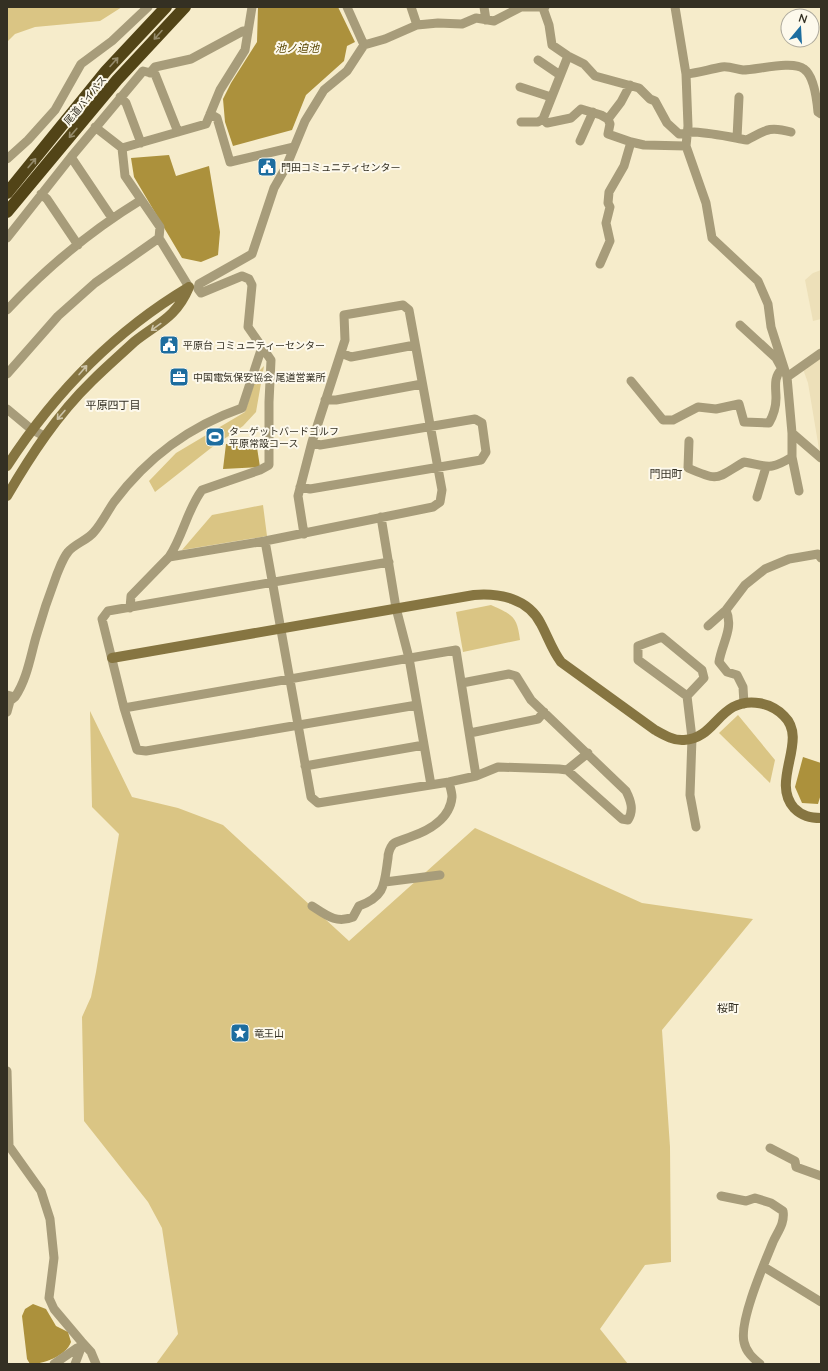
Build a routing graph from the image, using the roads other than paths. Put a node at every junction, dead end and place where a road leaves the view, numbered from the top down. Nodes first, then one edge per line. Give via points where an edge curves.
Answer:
1 (148, 7) edge
2 (166, 7) edge
3 (185, 7) edge
4 (252, 7) edge
5 (347, 7) edge
6 (411, 7) edge
7 (484, 7) edge
8 (544, 7) edge
9 (675, 7) edge
10 (486, 20) junction
11 (417, 25) junction
12 (248, 32) junction
13 (364, 45) junction
14 (568, 56) junction
15 (538, 60) dead end
16 (150, 73) junction
17 (686, 74) junction
18 (560, 75) junction
19 (630, 85) junction
20 (520, 87) dead end
21 (739, 96) dead end
22 (120, 97) junction
23 (551, 98) junction
24 (593, 112) junction
25 (210, 114) junction
26 (821, 114) edge
27 (543, 119) junction
28 (608, 119) junction
29 (521, 122) dead end
30 (95, 127) junction
31 (178, 132) junction
32 (790, 132) dead end
33 (687, 134) junction
34 (737, 138) junction
35 (580, 141) dead end
36 (631, 142) junction
37 (141, 143) junction
38 (686, 146) junction
39 (294, 147) junction
40 (122, 148) junction
41 (71, 157) junction
42 (7, 159) edge
43 (46, 164) junction
44 (7, 193) edge
45 (41, 194) junction
46 (141, 200) junction
47 (7, 212) edge
48 (112, 218) junction
49 (7, 219) edge
50 (7, 238) edge
51 (159, 238) junction
52 (78, 245) junction
53 (600, 264) dead end
54 (189, 287) junction
55 (158, 305) junction
56 (7, 310) edge
57 (170, 317) junction
58 (740, 325) dead end
59 (415, 345) junction
60 (262, 347) junction
61 (341, 353) junction
62 (821, 353) edge
63 (785, 372) junction
64 (7, 374) edge
65 (631, 381) dead end
66 (422, 384) junction
67 (325, 400) junction
68 (7, 409) edge
69 (430, 427) junction
70 (31, 429) junction
71 (792, 433) junction
72 (44, 436) junction
73 (689, 441) dead end
74 (312, 442) junction
75 (792, 457) junction
76 (821, 458) edge
77 (7, 466) edge
78 (766, 467) junction
79 (438, 468) junction
80 (300, 487) junction
81 (799, 491) dead end
82 (7, 496) edge
83 (757, 497) dead end
84 (382, 516) junction
85 (304, 534) junction
86 (265, 541) junction
87 (169, 557) junction
88 (821, 558) edge
89 (389, 562) junction
90 (272, 582) junction
91 (130, 608) junction
92 (396, 608) junction
93 (726, 610) junction
94 (708, 626) dead end
95 (281, 629) junction
96 (112, 658) junction
97 (409, 658) junction
98 (290, 679) junction
99 (462, 683) junction
100 (11, 696) edge
101 (686, 696) junction
102 (744, 704) junction
103 (417, 705) junction
104 (124, 708) junction
105 (7, 712) edge
106 (544, 712) junction
107 (298, 724) junction
108 (470, 733) junction
109 (692, 738) junction
110 (424, 745) junction
111 (588, 753) junction
112 (305, 766) junction
113 (567, 770) junction
114 (476, 776) junction
115 (449, 782) junction
116 (432, 785) junction
117 (821, 818) edge
118 (696, 827) dead end
119 (440, 874) dead end
120 (385, 882) junction
121 (312, 906) dead end
122 (7, 1071) edge
123 (8, 1146) edge
124 (770, 1148) dead end
125 (821, 1176) edge
126 (721, 1196) dead end
127 (764, 1267) junction
128 (821, 1302) edge
129 (81, 1344) junction
130 (54, 1364) edge
131 (75, 1364) edge
132 (96, 1364) edge
133 (760, 1364) edge

1 - 42 street via 112,41 81,64 55,110
44 -> 2 highway, 尾道バイパス via 106,71
3 -> 43 highway, 尾道バイパス via 117,80
4 - 12 street
5 - 13 street
6 - 11 street
7 - 10 street
8 - 10 street via 521,7 494,21
8 - 14 street via 552,45
9 - 17 street
10 - 11 street via 476,18 462,24
11 - 13 street
12 - 16 street via 243,31 191,59 155,67
12 - 25 street via 246,50 220,90
13 - 39 street via 347,71 324,90 305,121
14 - 18 street
14 - 19 street via 584,64 595,76
15 - 18 street
16 - 22 street via 143,71
16 - 31 street via 155,74
17 - 26 street via 723,67 744,70 775,66 801,67 806,70 817,95 818,112
17 - 33 street
18 - 23 street
19 - 28 street
19 - 33 street via 639,88 650,99 656,101 667,123 679,134
20 - 23 street
21 - 34 street
22 - 30 street
22 - 37 street via 126,103
23 - 27 street
24 - 27 street via 581,109 571,118 547,123
24 - 28 street
24 - 35 street
25 - 31 street via 206,124
25 - 39 street via 217,118 230,162
27 - 29 street via 538,122
28 - 36 street via 608,134
30 - 40 street
30 - 41 street
31 - 37 street
32 - 34 street via 775,128 747,140
33 - 34 street via 719,134
33 - 38 street
36 - 38 street via 644,145
36 - 53 street via 624,166 609,192 610,207 606,223 610,240
37 - 40 street
38 - 63 street via 706,203 712,238 758,281 768,304 771,327
39 - 60 street via 274,188 252,254 199,284 198,289 201,293 242,276 249,279 252,285 248,327
40 - 46 street via 125,176
41 - 45 street
41 - 48 street
43 - 47 highway, 尾道バイパス
43 - 49 highway
45 - 50 street
45 - 52 street
46 - 48 street
46 - 51 street via 160,227
48 - 52 street
51 - 54 street
51 - 64 street via 95,283 58,316
52 - 56 street via 28,287
54 - 55 street
54 - 57 street
55 - 57 street
70 -> 55 street via 95,357
57 -> 72 street via 135,341 91,381
58 - 63 street via 776,358
59 - 61 street via 351,356
59 - 61 street via 409,310 403,305 344,315 345,340
59 - 66 street
60 - 87 street via 272,360 268,402 269,465 202,490
60 - 100 street via 242,408 223,414 176,440 130,482 94,534 68,552 57,574 39,626 23,685
61 - 67 street
62 - 63 street
63 - 65 street via 778,373 774,390 776,399 769,423 744,422 739,404 698,408 673,420 662,420
63 - 71 street
66 - 67 street
66 - 69 street
67 - 74 street
68 - 70 street
69 - 74 street via 320,445
69 - 79 street
69 - 79 street via 475,419 482,423 486,452 481,460
70 - 72 street
70 - 77 street
71 - 75 street
71 - 76 street
72 - 82 street
73 - 78 street via 688,468 710,477 717,478 744,462
74 - 80 street
75 - 78 street via 778,466
75 - 81 street
78 - 83 street
79 - 80 street via 310,490
79 - 84 street via 442,490 440,502 433,507
80 - 85 street via 298,496
84 - 85 street
84 - 89 street
85 - 86 street
86 - 87 street
86 - 90 street
87 - 91 street via 131,596
88 - 93 street via 818,554 789,559 765,569 745,585
89 - 90 street
89 - 92 street
90 - 91 street
90 - 95 street
91 - 96 street via 108,611 102,619
92 - 95 street
92 - 97 street
92 - 109 street via 474,595 507,597 533,612 552,651 561,662 655,730 671,738
93 - 94 street
93 - 102 street via 730,629 719,662 728,672 737,675 743,687
95 - 96 street
95 - 98 street
96 - 104 street
97 - 98 street
97 - 99 street via 456,650
97 - 103 street
98 - 104 street
98 - 107 street
99 - 106 street via 509,674 516,676 531,700
99 - 108 street
100 - 105 street
101 - 101 street via 638,660 638,646 662,637 702,670 704,678
101 - 109 street
102 - 109 street via 733,707 710,729
102 - 117 street via 772,706 785,717 791,729 793,744 786,792 791,804 800,814
103 - 107 street
103 - 110 street
104 - 107 street via 137,750 146,751
106 - 108 street via 538,719
106 - 111 street
107 - 112 street
108 - 114 street
109 - 118 street via 690,795
110 - 112 street
110 - 116 street
111 - 113 street
111 - 113 street via 626,791 631,800 632,814 628,820 622,819
112 - 116 street via 310,797 318,803
113 - 114 street via 498,766
114 - 115 street
115 - 116 street
115 - 120 street via 452,797 449,808 436,825 394,844 389,852
119 - 120 street
120 - 121 street via 381,893 359,906 353,917 344,920 331,918
122 - 123 street
123 - 129 street via 41,1191 50,1219 54,1258 49,1298 54,1309
124 - 125 street via 795,1161 796,1167
126 - 127 street via 746,1201 755,1198 771,1203 783,1211 784,1220
127 - 128 street
127 - 133 street via 753,1298 747,1307 744,1327 744,1342 749,1354
129 - 130 street
129 - 131 street
129 - 132 street via 91,1352

